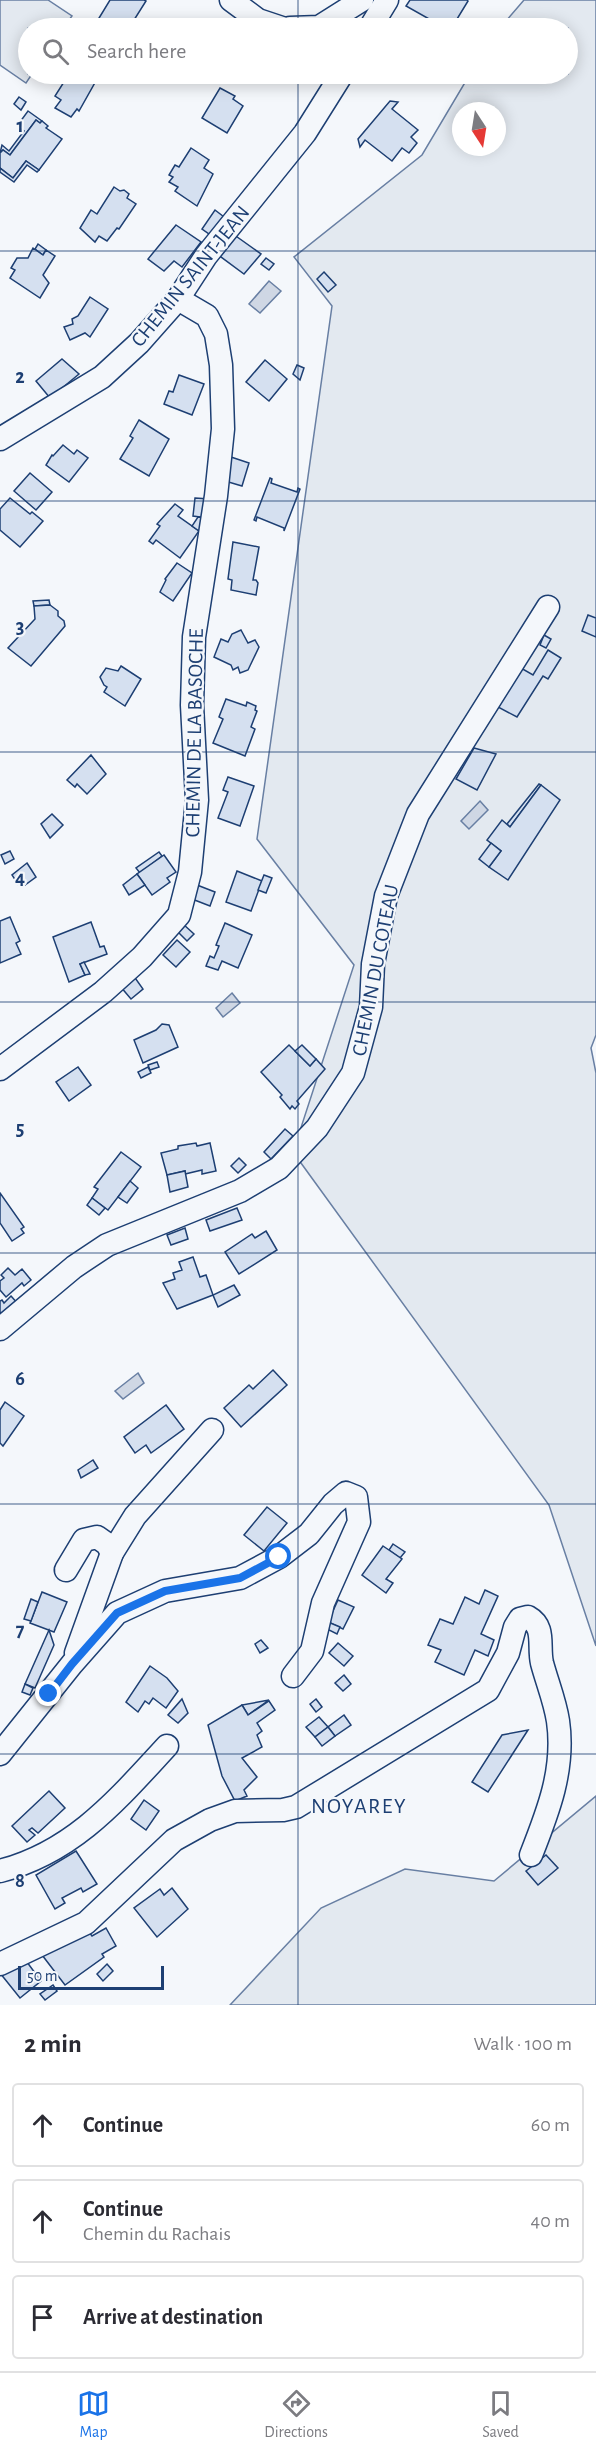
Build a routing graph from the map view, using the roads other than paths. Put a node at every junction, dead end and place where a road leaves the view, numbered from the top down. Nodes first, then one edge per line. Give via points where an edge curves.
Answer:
1 (231, 0) edge
2 (362, 0) edge
3 (387, 0) edge
4 (255, 18) edge
5 (333, 18) edge
6 (376, 18) edge
7 (336, 84) edge
8 (178, 299) junction
9 (0, 439) edge
10 (548, 607) dead end
11 (0, 1069) edge
12 (0, 1329) edge
13 (212, 1430) dead end
14 (112, 1553) junction
15 (66, 1570) dead end
16 (72, 1664) junction
17 (293, 1676) dead end
18 (167, 1746) dead end
19 (0, 1754) edge
20 (531, 1856) dead end
21 (0, 1871) edge
22 (0, 1964) edge

1 - 4 street
2 - 5 street
3 - 6 street
7 - 8 street, CHEMIN SAINT-JEAN via 305,133 206,256
8 - 9 street, CHEMIN SAINT-JEAN via 102,377
8 - 11 street, CHEMIN DE LA BASOCHE via 207,316 216,333 223,418 216,496 194,637 192,705 197,800 190,872 179,915 142,957 103,992
10 - 12 street, CHEMIN DU COTEAU via 418,814 386,896 373,964 371,1006 353,1073 316,1128 279,1167 240,1191 107,1245 74,1267
13 - 14 street via 135,1516
14 - 15 street via 97,1537 84,1540
14 - 16 street
16 - 17 street via 117,1613 165,1591 240,1578 279,1557 309,1534 346,1494 356,1497 359,1522 323,1603 312,1651
16 - 19 street
18 - 21 street via 104,1814 70,1839 16,1867
20 - 22 street via 554,1792 560,1753 558,1720 542,1660 539,1629 528,1617 520,1619 515,1627 508,1653 488,1690 296,1807 235,1811 174,1840 86,1923

